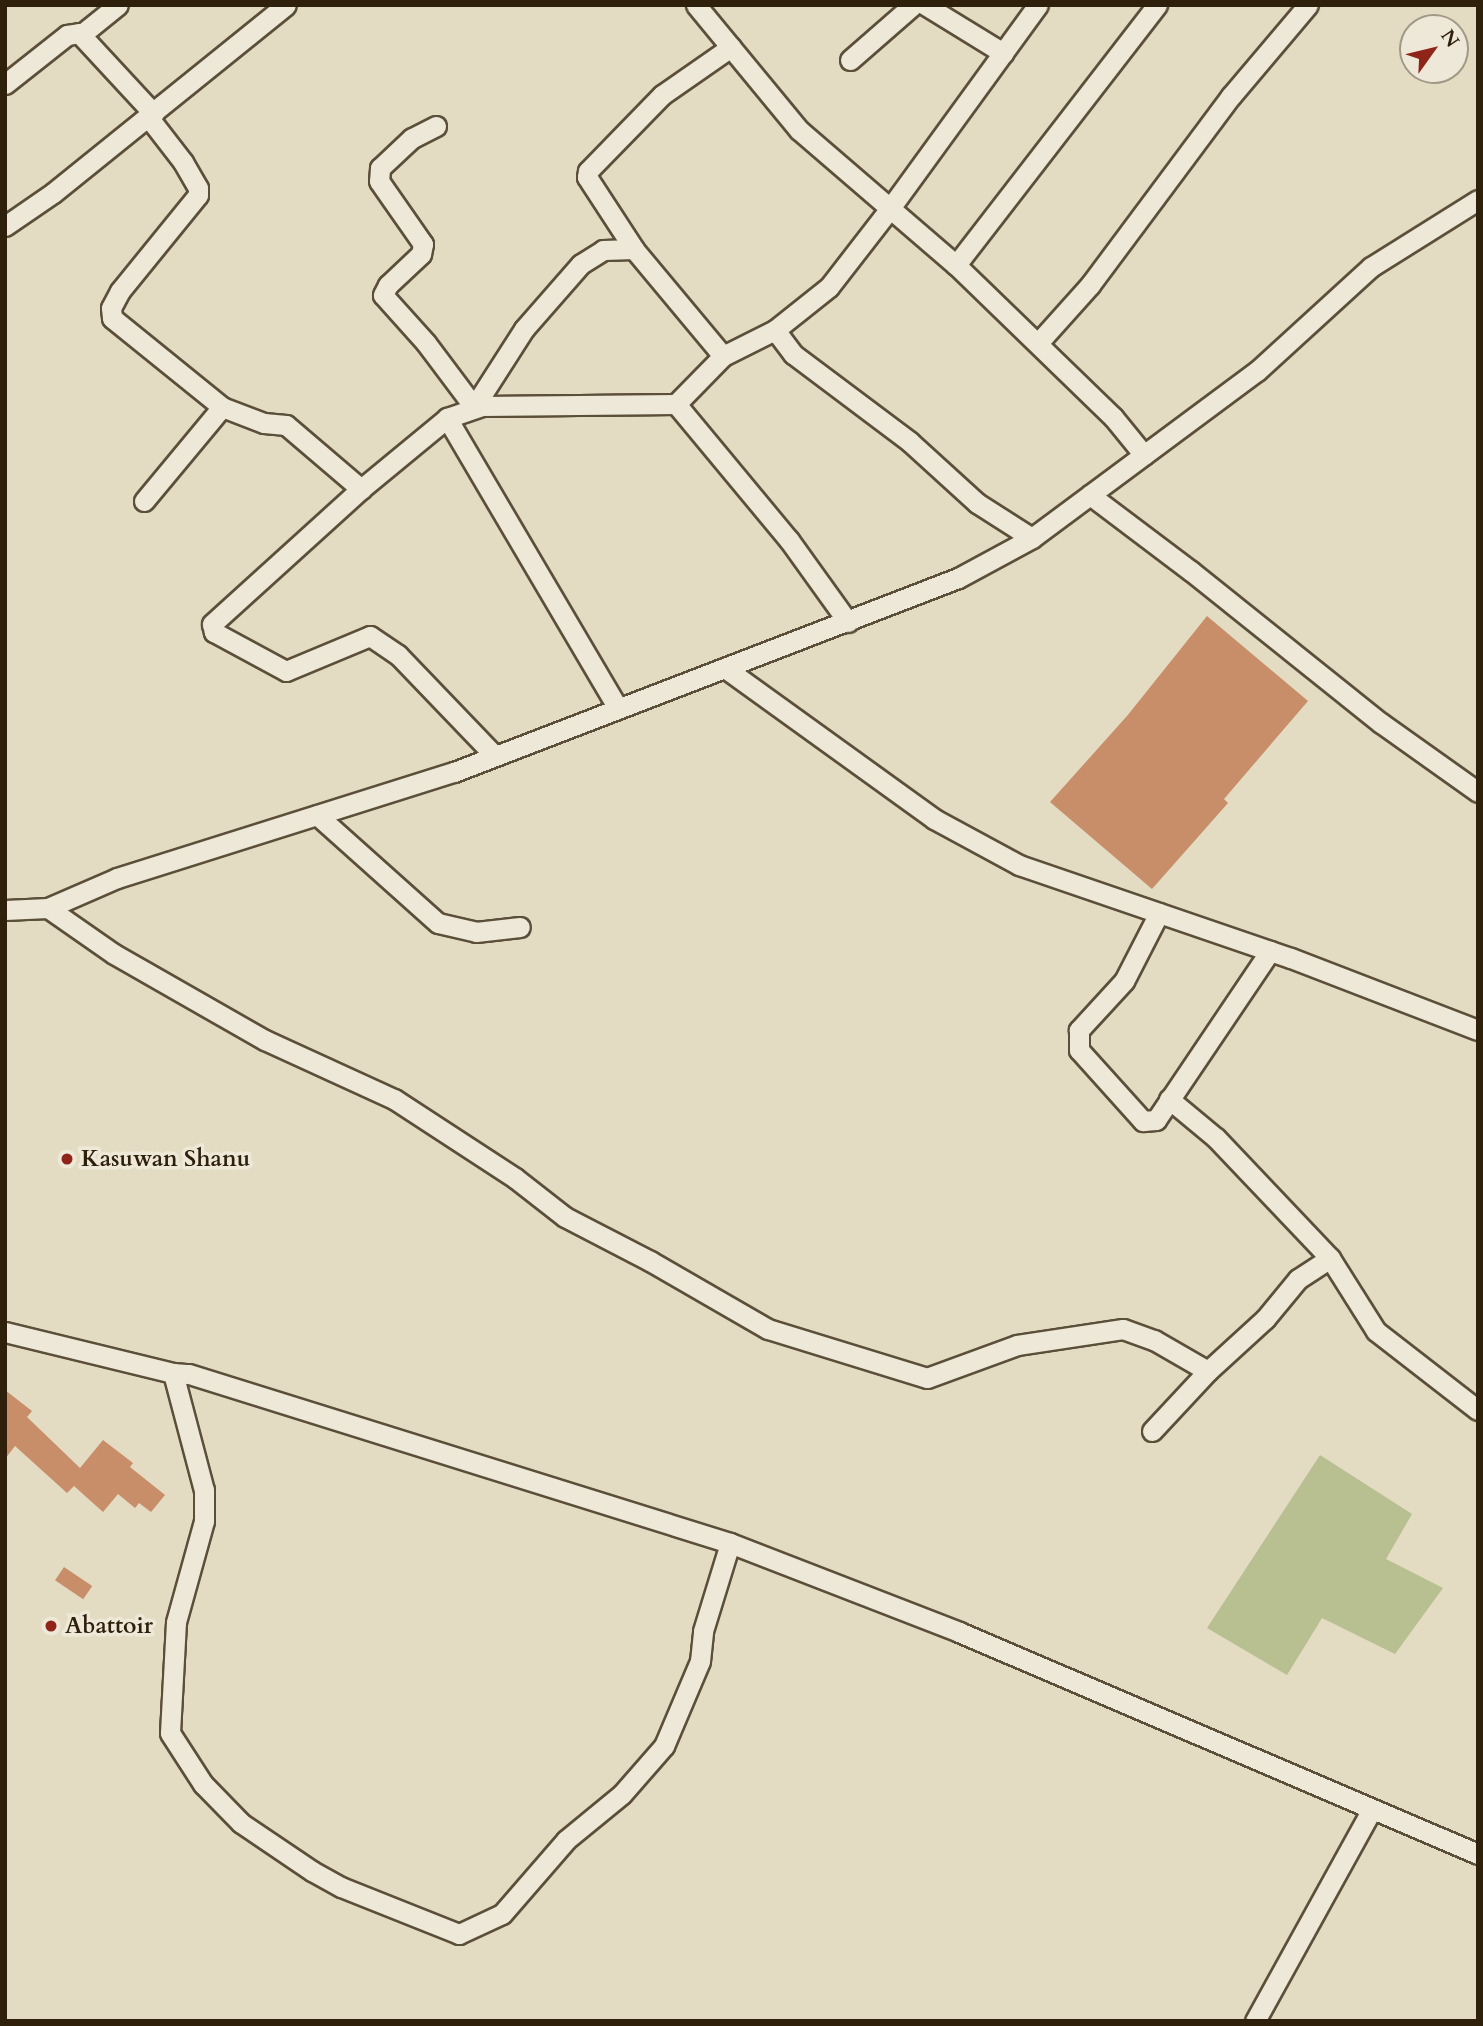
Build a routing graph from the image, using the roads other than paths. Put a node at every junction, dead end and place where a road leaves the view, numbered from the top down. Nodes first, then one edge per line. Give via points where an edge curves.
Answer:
1 (118, 5) edge
2 (696, 5) edge
3 (913, 5) edge
4 (925, 5) edge
5 (1038, 5) edge
6 (1157, 5) edge
7 (1308, 5) edge
8 (276, 8) edge
9 (82, 34) junction
10 (731, 47) junction
11 (1003, 53) junction
12 (850, 60) dead end
13 (8, 75) edge
14 (151, 116) junction
15 (436, 126) dead end
16 (1478, 200) edge
17 (891, 207) junction
18 (5, 226) edge
19 (634, 249) junction
20 (957, 265) junction
21 (775, 330) junction
22 (1038, 343) junction
23 (723, 356) junction
24 (676, 404) junction
25 (222, 407) junction
26 (474, 407) junction
27 (447, 418) junction
28 (1144, 455) junction
29 (361, 489) junction
30 (1090, 495) junction
31 (144, 501) dead end
32 (1032, 538) junction
33 (848, 622) junction
34 (725, 668) junction
35 (618, 708) junction
36 (495, 756) junction
37 (1478, 792) edge
38 (317, 815) junction
39 (48, 908) junction
40 (5, 910) edge
41 (1158, 913) junction
42 (520, 927) dead end
43 (1270, 951) junction
44 (1478, 1030) edge
45 (1169, 1099) junction
46 (1330, 1258) junction
47 (5, 1332) edge
48 (1208, 1371) junction
49 (173, 1374) junction
50 (1478, 1409) edge
51 (1152, 1432) dead end
52 (730, 1543) junction
53 (1372, 1809) junction
54 (1478, 1854) edge
55 (1255, 2021) edge

1 - 9 street
2 - 10 street
3 - 12 street
4 - 11 street
5 - 11 street
6 - 20 street
7 - 22 street via 1231,96 1090,285
8 - 14 street
9 - 13 street via 67,35
9 - 14 street
10 - 17 street via 799,130
10 - 19 street via 662,95 588,171 590,185
11 - 17 street
14 - 18 street
14 - 25 street via 183,162 198,195 120,291 111,308 112,318
15 - 26 street via 412,138 380,168 379,181 422,244 421,254 383,295
16 - 28 street via 1371,267 1257,371
17 - 20 street
17 - 21 street via 829,287
19 - 23 street
19 - 26 street via 603,250 581,264 524,329
20 - 22 street
21 - 23 street
21 - 32 street via 793,355 910,442 977,503
22 - 28 street via 1113,417
23 - 24 street
24 - 26 street
24 - 33 street via 789,540
25 - 29 street via 264,423 286,425
25 - 31 street
26 - 27 street
27 - 29 street
27 - 35 street
28 - 30 street
29 - 36 street via 212,627 286,671 370,636 398,655
30 - 32 street
30 - 37 street via 1381,723
32 - 33 street via 958,578
33 - 34 street
34 - 35 street
34 - 41 street via 934,819 1018,865
35 - 36 street
36 - 38 street
38 - 39 street via 117,878
38 - 42 street via 438,923 476,932
39 - 40 street
39 - 48 street via 114,954 265,1040 394,1099 515,1178 565,1217 768,1328 927,1378 1017,1345 1123,1329 1154,1340
41 - 43 street
41 - 45 street via 1124,981 1079,1030 1079,1050 1143,1121 1156,1120
43 - 44 street
43 - 45 street
45 - 46 street via 1216,1138
46 - 48 street via 1298,1279 1265,1318
46 - 50 street via 1376,1331
47 - 49 street
48 - 51 street
49 - 52 street via 189,1374
49 - 52 street via 204,1490 204,1510 176,1622 170,1733 203,1784 241,1823 341,1887 459,1934 502,1914 566,1840 622,1794 664,1746 700,1661 703,1631
52 - 53 street via 959,1632
53 - 54 street
53 - 55 street

